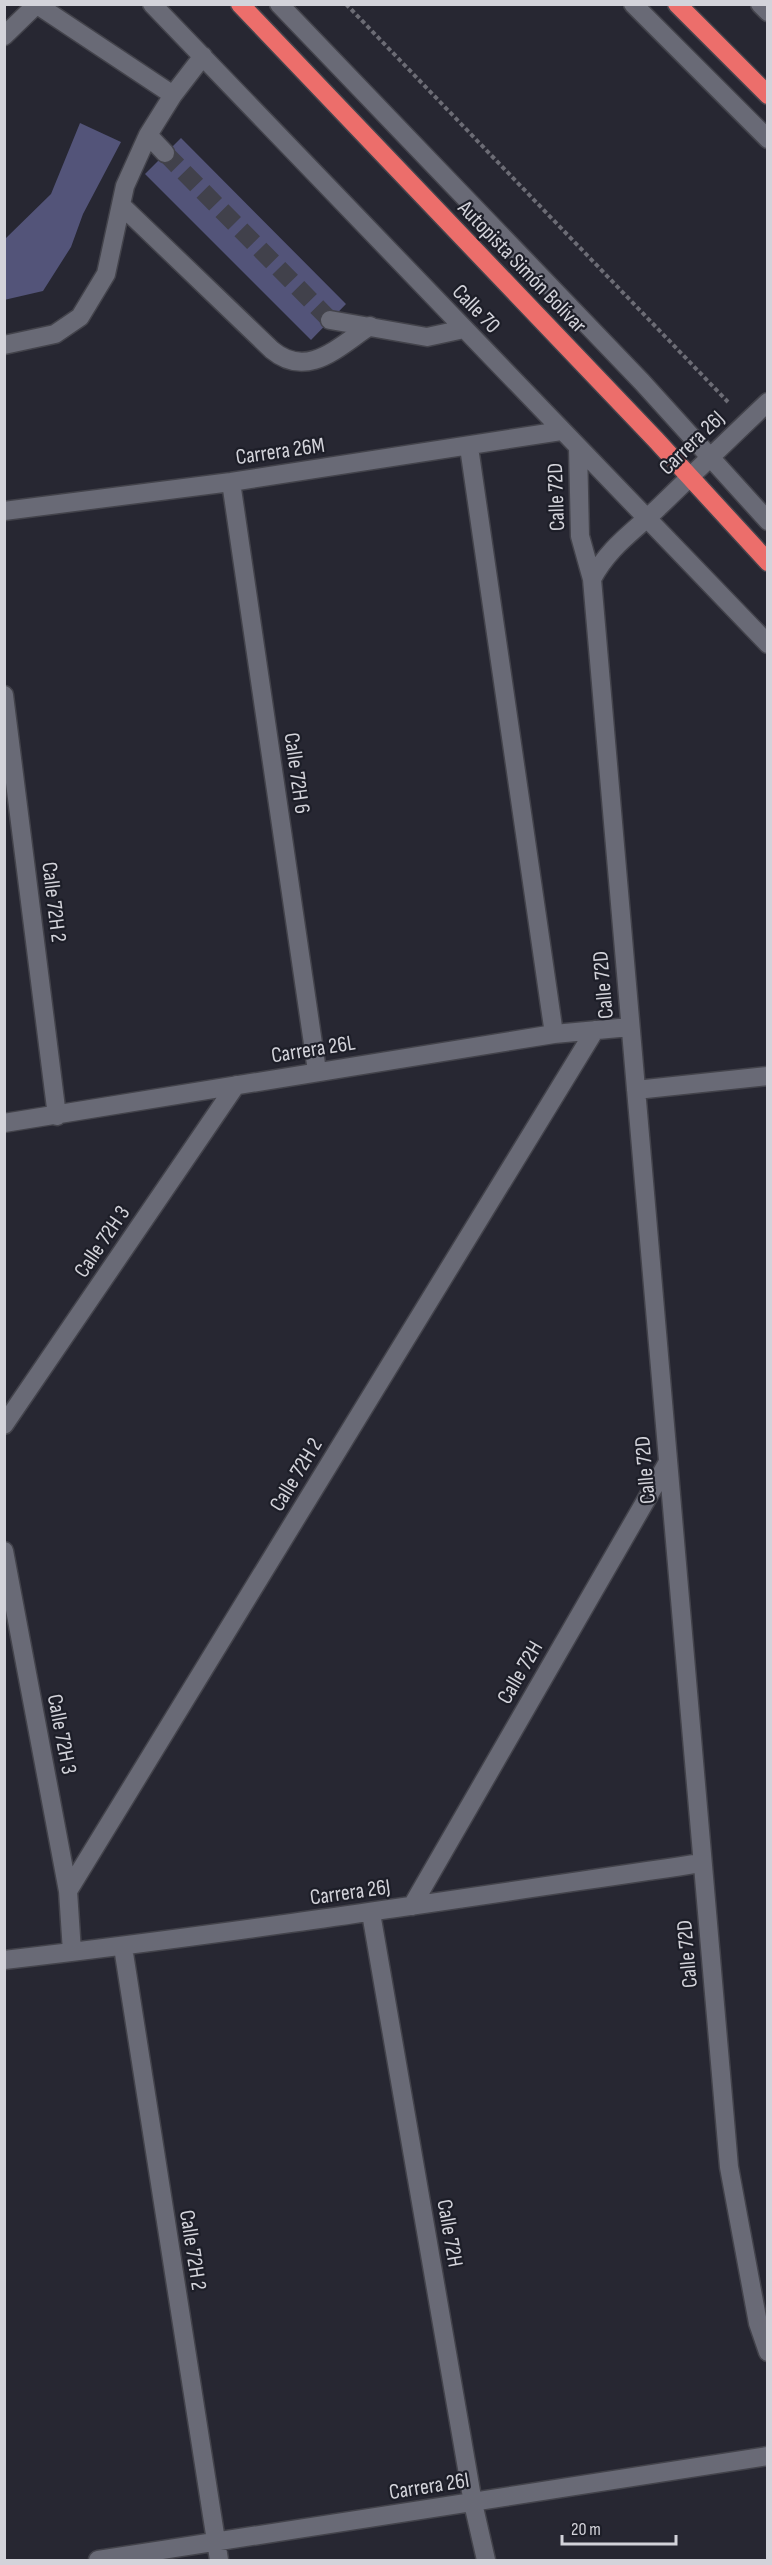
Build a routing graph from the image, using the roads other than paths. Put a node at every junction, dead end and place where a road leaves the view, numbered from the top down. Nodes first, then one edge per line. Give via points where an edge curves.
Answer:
1 (152, 4) edge
2 (240, 4) edge
3 (279, 4) edge
4 (633, 4) edge
5 (677, 4) edge
6 (760, 4) edge
7 (36, 5) edge
8 (768, 12) edge
9 (4, 36) edge
10 (203, 56) junction
11 (172, 95) junction
12 (768, 96) edge
13 (148, 135) junction
14 (768, 139) edge
15 (165, 153) tunnel mouth
16 (121, 205) junction
17 (330, 320) tunnel mouth
18 (370, 326) junction
19 (464, 329) junction
20 (4, 345) edge
21 (768, 402) edge
22 (561, 431) junction
23 (470, 447) junction
24 (578, 448) junction
25 (710, 458) junction
26 (690, 477) junction
27 (231, 482) junction
28 (4, 512) edge
29 (648, 518) junction
30 (768, 521) edge
31 (768, 562) edge
32 (592, 579) junction
33 (764, 632) edge
34 (4, 694) edge
35 (630, 1027) junction
36 (595, 1030) junction
37 (554, 1035) junction
38 (317, 1071) junction
39 (768, 1076) edge
40 (236, 1084) junction
41 (636, 1090) junction
42 (57, 1116) junction
43 (4, 1123) edge
44 (4, 1425) edge
45 (668, 1462) junction
46 (4, 1551) edge
47 (702, 1863) junction
48 (68, 1891) junction
49 (412, 1906) junction
50 (371, 1913) junction
51 (123, 1947) junction
52 (72, 1952) junction
53 (4, 1960) edge
54 (768, 2352) edge
55 (768, 2457) edge
56 (473, 2503) junction
57 (215, 2542) junction
58 (98, 2560) edge
59 (219, 2560) edge
60 (486, 2560) edge

1 - 10 street, Calle 70
2 - 26 highway, Autopista Simón Bolívar
3 - 25 street via 642,382
4 - 14 street
5 - 12 highway
6 - 8 street
7 - 9 street
7 - 11 street
10 - 11 street
10 - 19 street, Calle 70
11 - 13 street
13 - 15 street
13 - 16 street
16 - 18 street via 272,350 289,361 308,363 319,359
16 - 20 street via 106,274 80,317 55,334
17 - 18 street
18 - 19 street via 427,337
19 - 22 street, Calle 70
21 - 25 street, Carrera 26J
22 - 23 street, Carrera 26M
22 - 24 street, Calle 70
23 - 27 street, Carrera 26M
23 - 37 street
24 - 29 street, Calle 70
24 - 32 street, Calle 72D via 580,536
25 - 26 street, Carrera 26J
25 - 30 street
26 - 29 street, Carrera 26J
26 - 31 highway, Autopista Simón Bolívar
27 - 28 street, Carrera 26M
27 - 38 street, Calle 72H 6
29 - 32 street via 603,558
29 - 33 street, Calle 70
32 - 35 street, Calle 72D
34 - 42 street, Calle 72H 2
35 - 36 street, Carrera 26L
35 - 41 street, Calle 72D
36 - 37 street, Carrera 26L
36 - 48 street, Calle 72H 2
37 - 38 street, Carrera 26L
38 - 40 street, Carrera 26L
39 - 41 street
40 - 42 street, Carrera 26L
40 - 44 street, Calle 72H 3
41 - 45 street, Calle 72D
42 - 43 street, Carrera 26L
45 - 47 street, Calle 72D
45 - 49 street, Calle 72H
46 - 48 street, Calle 72H 3
47 - 49 street, Carrera 26J
47 - 54 street, Calle 72D via 729,2167 758,2323
48 - 52 street
49 - 50 street, Carrera 26J
50 - 51 street, Carrera 26J
50 - 56 street, Calle 72H
51 - 52 street, Carrera 26J
51 - 57 street, Calle 72H 2
52 - 53 street, Carrera 26J
55 - 56 street, Carrera 26I
56 - 57 street, Carrera 26I
56 - 60 street, Calle 72H
57 - 58 street, Carrera 26I
57 - 59 street, Calle 72H 2

